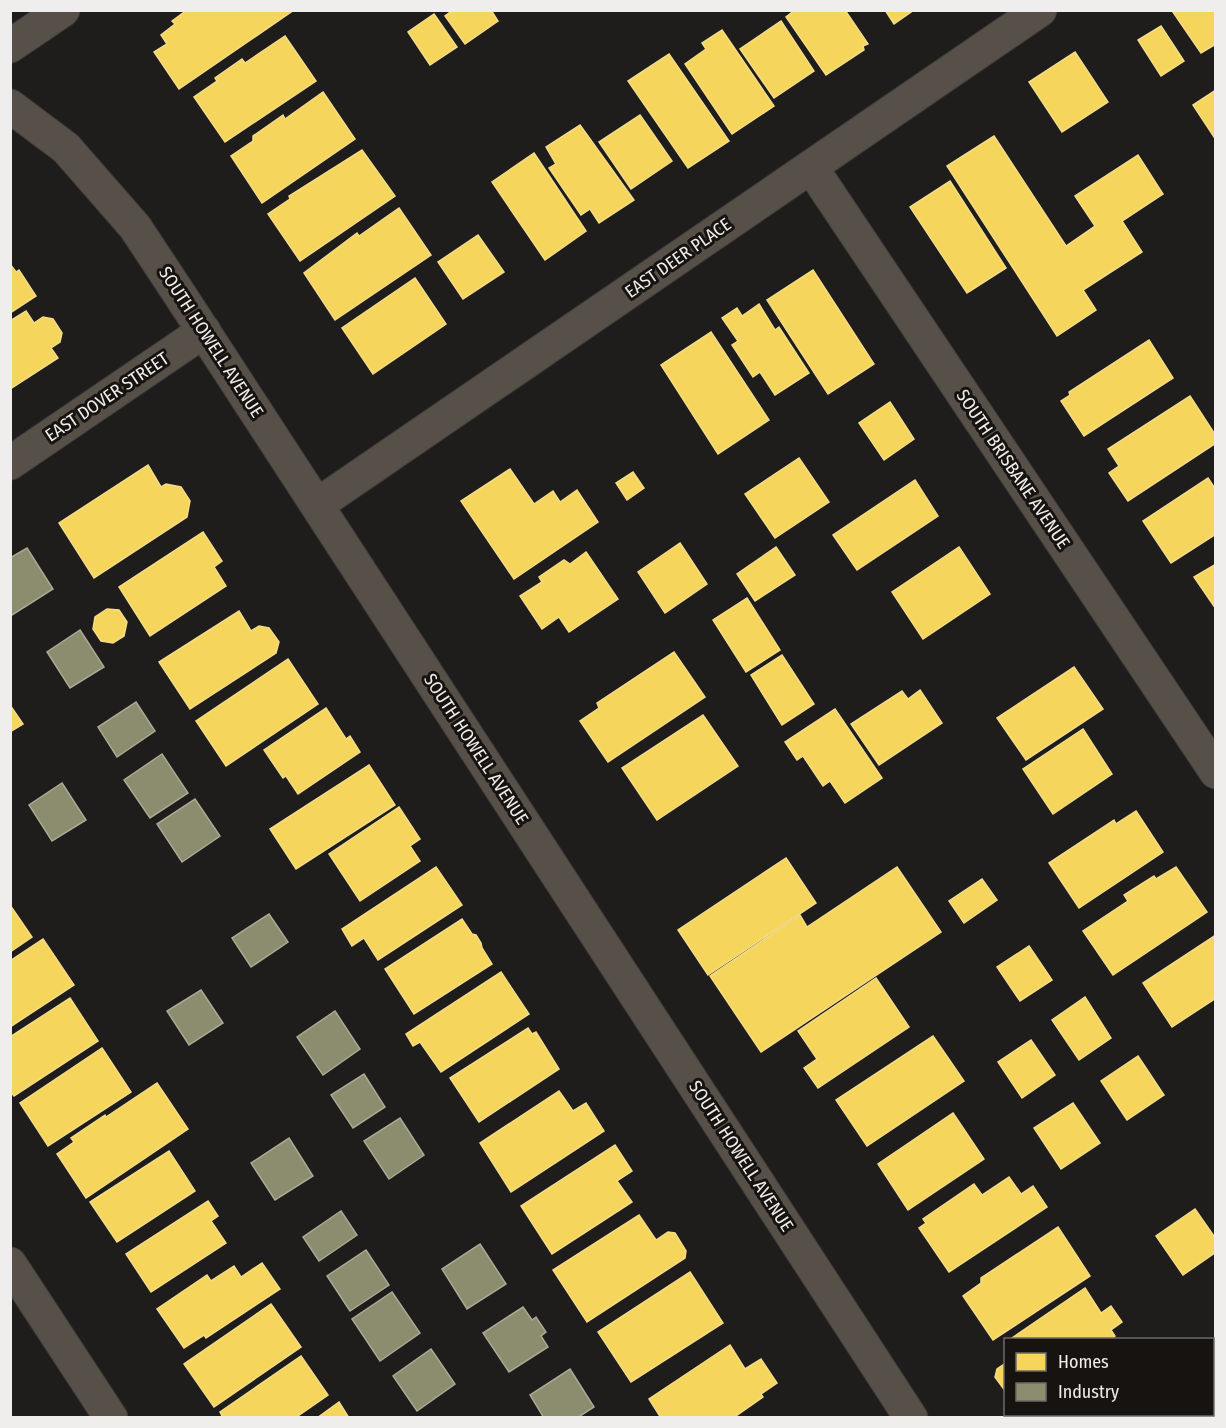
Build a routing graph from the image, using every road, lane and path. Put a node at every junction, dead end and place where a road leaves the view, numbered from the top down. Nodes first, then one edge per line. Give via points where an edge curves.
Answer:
1 (63, 10) edge
2 (1040, 10) edge
3 (10, 46) edge
4 (10, 106) edge
5 (811, 167) junction
6 (204, 331) junction
7 (10, 463) edge
8 (317, 505) junction
9 (1215, 772) edge
10 (10, 1264) edge
11 (111, 1418) edge
12 (911, 1418) edge

1 - 3 street
2 - 5 street, EAST DEER PLACE
4 - 6 street, SOUTH HOWELL AVENUE via 66,148 135,227
5 - 8 street, EAST DEER PLACE
5 - 9 street, SOUTH BRISBANE AVENUE
6 - 7 street, EAST DOVER STREET
6 - 8 street, SOUTH HOWELL AVENUE
8 - 12 street, SOUTH HOWELL AVENUE
10 - 11 street

